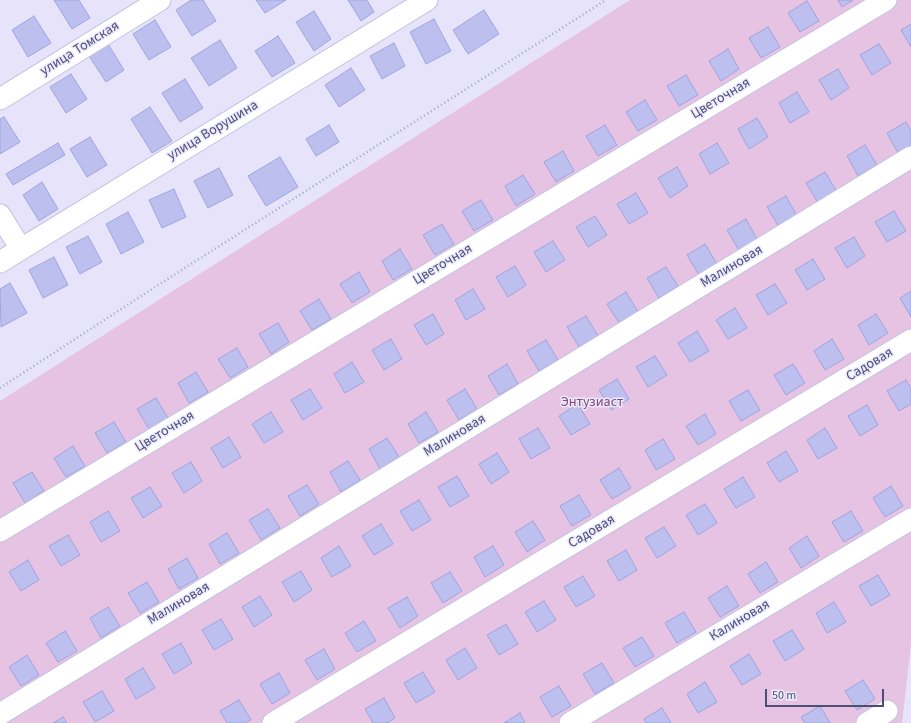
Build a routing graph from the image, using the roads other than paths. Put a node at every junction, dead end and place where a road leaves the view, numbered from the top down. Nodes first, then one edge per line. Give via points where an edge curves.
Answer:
1 (160, 0) edge
2 (427, 0) edge
3 (886, 0) edge
4 (0, 99) edge
5 (911, 157) edge
6 (0, 215) edge
7 (21, 249) junction
8 (0, 262) edge
9 (911, 340) edge
10 (911, 519) edge
11 (0, 531) edge
12 (887, 711) dead end
13 (0, 714) edge
14 (273, 723) edge
15 (570, 723) edge
16 (867, 723) edge

1 - 4 street, улица Томская
2 - 7 street, улица Ворушина
3 - 11 street, Цветочная
5 - 13 street, Малиновая
6 - 7 street
7 - 8 street, улица Ворушина
9 - 14 street, Садовая
10 - 15 street, Калиновая
12 - 16 street

